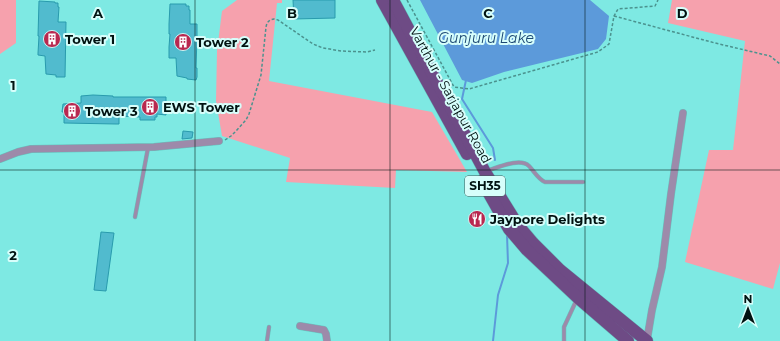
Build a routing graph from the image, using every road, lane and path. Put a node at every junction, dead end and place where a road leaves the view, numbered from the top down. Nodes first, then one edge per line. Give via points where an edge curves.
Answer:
1 (382, 0) edge
2 (393, 0) edge
3 (407, 0) edge
4 (658, 0) edge
5 (614, 16) junction
6 (375, 50) dead end
7 (780, 64) edge
8 (683, 113) dead end
9 (219, 141) joint
10 (148, 147) junction
11 (0, 159) edge
12 (485, 172) junction
13 (583, 182) dead end
14 (135, 217) dead end
15 (578, 298) junction
16 (300, 326) dead end
17 (269, 327) dead end
18 (267, 341) edge
19 (327, 341) edge
20 (564, 341) edge
21 (628, 341) edge
22 (647, 341) edge

1 - 15 main road, Varthur - Sarjapur Road / SH35 via 509,229 527,250
2 - 12 main road, Varthur - Sarjapur Road / SH35
3 - 5 path via 454,87 469,89 598,52 608,44
4 - 5 path via 655,6 618,9
5 - 7 path via 770,56
6 - 9 path via 366,52 323,48 278,20 270,20 265,31 261,75 249,114 231,136
8 - 22 street via 662,267
9 - 10 street
10 - 11 street via 31,149
10 - 14 lane
12 - 13 lane via 518,162 528,165 544,182
12 - 22 main road, Varthur - Sarjapur Road / SH35 via 517,224 533,243 560,270
15 - 20 lane via 564,327
15 - 21 main road, Varthur - Sarjapur Road / SH35
16 - 19 street via 324,330
17 - 18 lane

